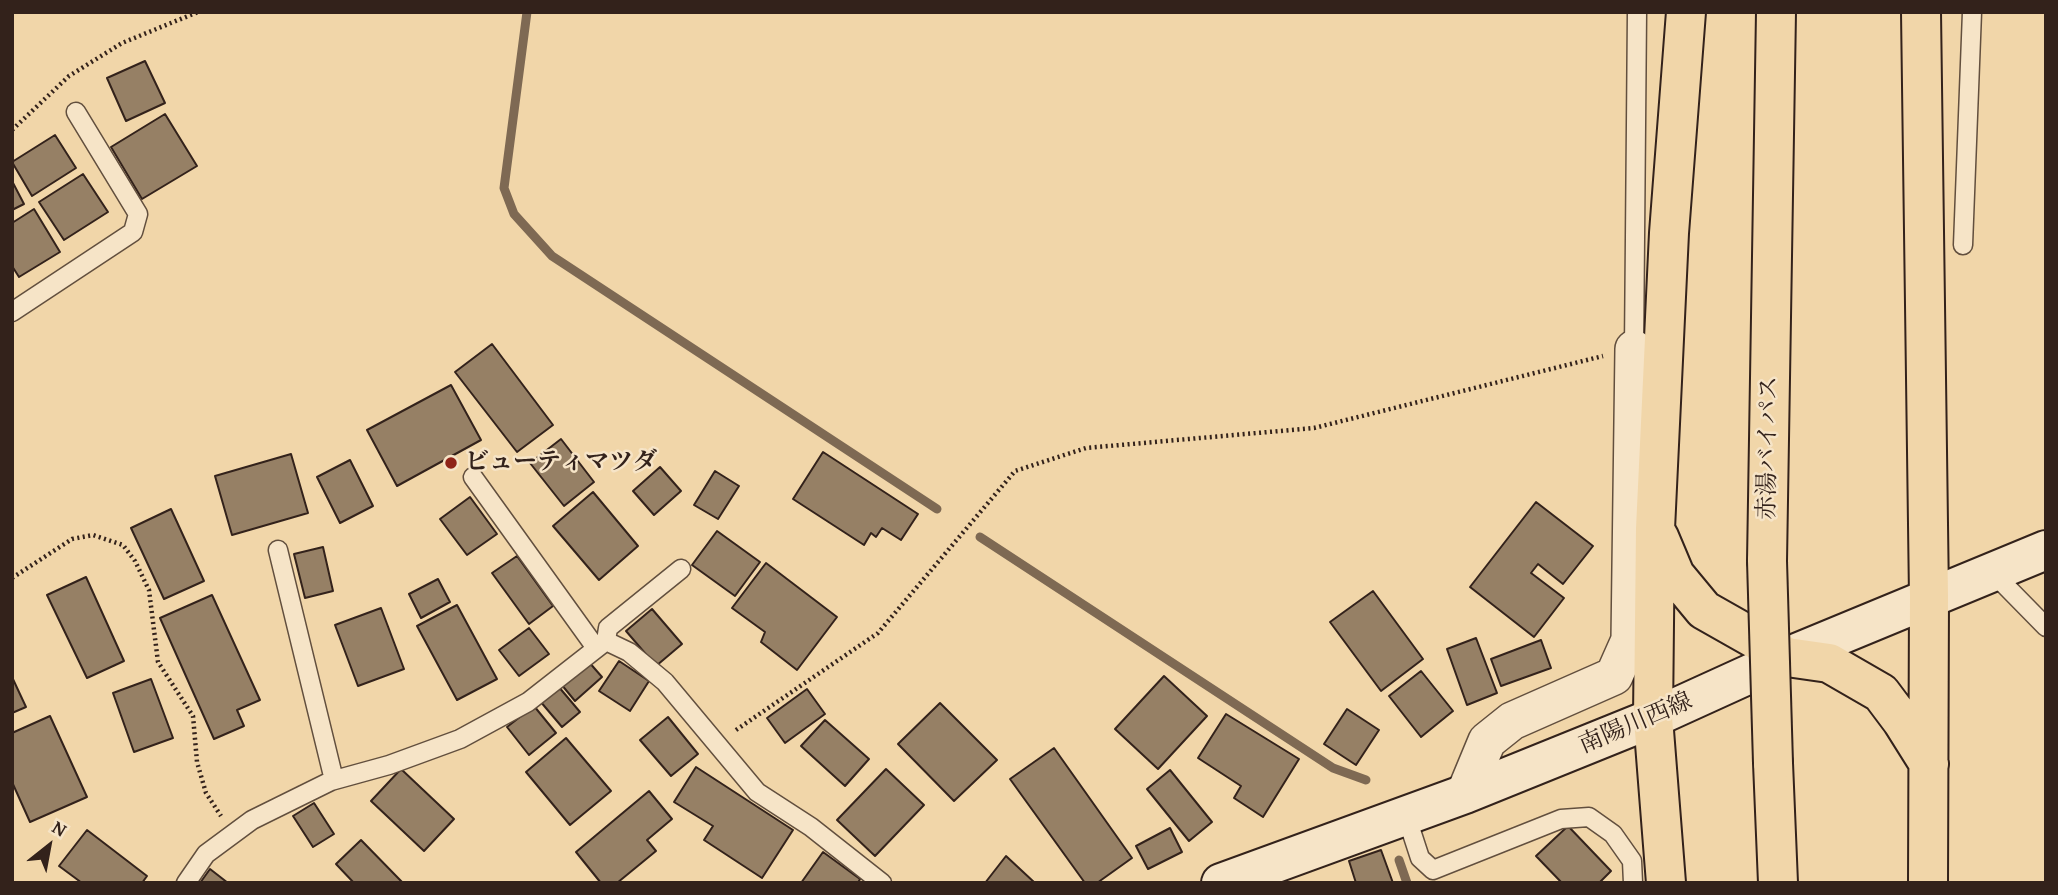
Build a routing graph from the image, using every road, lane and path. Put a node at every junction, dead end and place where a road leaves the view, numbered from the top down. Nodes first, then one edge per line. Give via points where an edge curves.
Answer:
1 (198, 12) edge
2 (1637, 12) edge
3 (1686, 12) edge
4 (1776, 12) edge
5 (1922, 12) edge
6 (1972, 12) edge
7 (76, 111) dead end
8 (12, 130) edge
9 (1963, 245) dead end
10 (12, 312) edge
11 (1634, 349) junction
12 (473, 477) dead end
13 (1655, 529) junction
14 (278, 550) dead end
15 (2046, 550) edge
16 (681, 569) dead end
17 (1993, 573) junction
18 (12, 578) edge
19 (1929, 597) junction
20 (2046, 626) edge
21 (601, 644) junction
22 (1787, 657) junction
23 (1653, 718) junction
24 (718, 743) junction
25 (1930, 766) junction
26 (334, 780) junction
27 (1465, 794) junction
28 (1406, 815) junction
29 (233, 834) junction
30 (186, 883) edge
31 (882, 883) edge
32 (1221, 883) edge
33 (1633, 883) edge
34 (1666, 883) edge
35 (1779, 883) edge
36 (1928, 883) edge

1 - 8 path via 122,43 69,76
2 - 11 lane
3 - 13 highway via 1669,233
4 - 35 highway, 赤湯バイパス, bridge via 1767,561
5 - 19 highway
6 - 9 lane
7 - 10 lane via 138,214 133,232
11 - 24 path via 1314,428 1086,448 1015,471 878,633
11 - 27 street via 1630,640 1614,676 1512,721 1487,741
12 - 21 lane
13 - 22 highway via 1675,575 1704,610
13 - 23 highway
14 - 26 lane
15 - 17 main road, 南陽川西線
16 - 21 lane via 608,628
17 - 19 main road, 南陽川西線
17 - 20 lane
18 - 29 path via 72,539 93,535 122,545 149,590 158,662 192,716 206,793
19 - 22 main road, 南陽川西線
19 - 25 highway
21 - 24 lane via 629,652 665,682
21 - 26 lane via 528,702 460,739
22 - 23 main road, 南陽川西線
22 - 25 highway via 1829,663 1881,694
23 - 27 main road, 南陽川西線
23 - 34 highway
24 - 31 lane via 757,792
25 - 36 highway
26 - 29 lane
27 - 28 main road, 南陽川西線
28 - 32 main road, 南陽川西線
28 - 33 lane via 1420,859 1433,870 1561,818 1589,817 1613,834 1632,861
29 - 30 lane via 206,854

